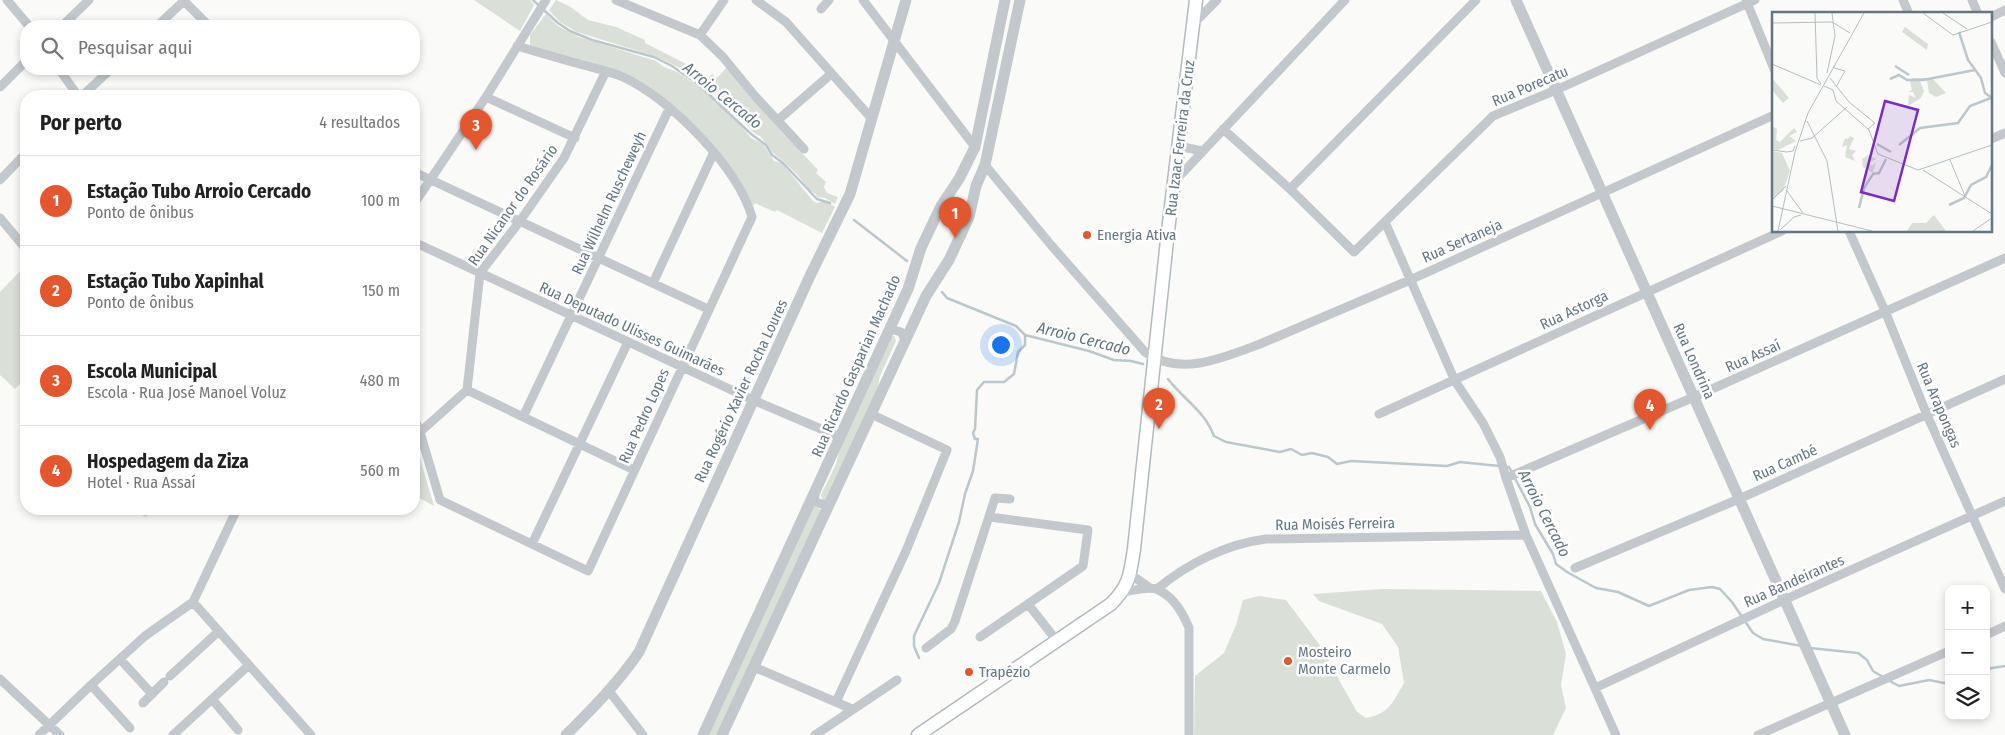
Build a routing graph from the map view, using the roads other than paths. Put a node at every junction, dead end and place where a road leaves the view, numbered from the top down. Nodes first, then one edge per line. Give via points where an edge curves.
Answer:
1 (7, 0) edge
2 (89, 0) edge
3 (184, 0) edge
4 (546, 0) edge
5 (724, 0) edge
6 (756, 0) edge
7 (829, 0) edge
8 (863, 0) edge
9 (906, 0) edge
10 (1005, 0) edge
11 (1020, 0) edge
12 (1196, 0) edge
13 (1217, 0) edge
14 (1346, 0) edge
15 (1476, 0) edge
16 (1516, 0) edge
17 (1903, 0) edge
18 (1972, 0) edge
19 (620, 1) edge
20 (1749, 1) edge
21 (821, 9) dead end
22 (2005, 10) edge
23 (1908, 12) edge
24 (1977, 12) edge
25 (1992, 16) edge
26 (24, 20) edge
27 (68, 20) edge
28 (163, 20) edge
29 (203, 20) edge
30 (1194, 23) junction
31 (700, 35) junction
32 (895, 40) junction
33 (1992, 44) edge
34 (517, 46) junction
35 (1772, 64) edge
36 (20, 67) edge
37 (2004, 68) edge
38 (606, 72) junction
39 (831, 74) junction
40 (64, 75) edge
41 (104, 75) edge
42 (0, 87) edge
43 (75, 90) edge
44 (87, 90) edge
45 (1556, 90) junction
46 (486, 97) junction
47 (669, 109) junction
48 (1772, 116) edge
49 (778, 120) junction
50 (872, 120) junction
51 (1223, 129) junction
52 (2005, 133) edge
53 (575, 138) junction
54 (1992, 139) edge
55 (1178, 146) junction
56 (976, 147) junction
57 (804, 149) dead end
58 (1202, 151) junction
59 (714, 152) junction
60 (20, 159) edge
61 (986, 165) junction
62 (420, 175) edge
63 (0, 180) edge
64 (430, 180) junction
65 (1174, 182) junction
66 (1290, 189) junction
67 (1602, 192) junction
68 (420, 195) edge
69 (0, 218) edge
70 (520, 221) junction
71 (1385, 222) junction
72 (1780, 232) edge
73 (1849, 232) edge
74 (20, 242) edge
75 (420, 245) edge
76 (600, 257) junction
77 (2005, 258) edge
78 (480, 273) junction
79 (1410, 280) junction
80 (653, 283) junction
81 (1646, 292) junction
82 (708, 309) junction
83 (1885, 311) junction
84 (572, 315) junction
85 (890, 329) junction
86 (906, 339) junction
87 (628, 342) junction
88 (1155, 359) junction
89 (682, 367) junction
90 (2005, 380) edge
91 (1455, 381) junction
92 (467, 390) junction
93 (1694, 397) junction
94 (753, 400) junction
95 (871, 414) junction
96 (1379, 414) dead end
97 (1927, 415) junction
98 (523, 417) junction
99 (420, 432) joint
100 (840, 437) junction
101 (579, 444) junction
102 (634, 470) junction
103 (1511, 476) junction
104 (815, 493) junction
105 (1010, 499) dead end
106 (1739, 499) junction
107 (2005, 501) edge
108 (829, 504) junction
109 (234, 515) edge
110 (1973, 515) junction
111 (990, 517) junction
112 (1526, 535) junction
113 (532, 544) junction
114 (1575, 568) dead end
115 (1130, 574) junction
116 (1153, 589) junction
117 (2005, 589) edge
118 (1123, 592) junction
119 (1784, 600) junction
120 (193, 602) junction
121 (1028, 604) junction
122 (2005, 626) edge
123 (219, 631) junction
124 (1990, 632) edge
125 (980, 637) dead end
126 (1057, 641) junction
127 (926, 648) dead end
128 (1945, 653) edge
129 (120, 659) junction
130 (249, 665) junction
131 (754, 667) junction
132 (0, 679) edge
133 (897, 680) dead end
134 (91, 685) junction
135 (1595, 688) junction
136 (609, 691) junction
137 (152, 694) junction
138 (212, 699) junction
139 (836, 702) junction
140 (143, 703) dead end
141 (1830, 703) junction
142 (852, 709) junction
143 (49, 724) junction
144 (130, 728) dead end
145 (238, 730) dead end
146 (179, 733) edge
147 (39, 735) edge
148 (60, 735) edge
149 (310, 735) edge
150 (566, 735) edge
151 (643, 735) edge
152 (703, 735) edge
153 (722, 735) edge
154 (815, 735) edge
155 (918, 735) edge
156 (1189, 735) edge
157 (1616, 735) edge
158 (1758, 735) edge
159 (1845, 735) edge

1 - 26 street
2 - 27 street
3 - 28 street
3 - 29 street
4 - 34 street
5 - 31 street
6 - 39 street via 786,22
7 - 21 street
8 - 32 street
9 - 32 street, Rua Rogério Xavier Rocha Loures
10 - 56 street, Rua Ricardo Gasparian Machado
11 - 61 street
12 - 30 main road, Rua Izaac Ferreira da Cruz
13 - 30 street
14 - 51 street
15 - 66 street
16 - 45 street, Rua Londrina
17 - 23 street
18 - 24 street
19 - 31 street
20 - 35 street
20 - 45 street, Rua Porecatu
22 - 25 street
30 - 55 main road, Rua Izaac Ferreira da Cruz
31 - 49 street
32 - 50 street, Rua Rogério Xavier Rocha Loures
32 - 56 street
33 - 37 street
34 - 38 street
34 - 46 street
36 - 42 street
38 - 47 street via 644,89
38 - 53 street, Rua Nicanor do Rosário
39 - 49 street
39 - 50 street
40 - 43 street
41 - 44 street
45 - 67 street, Rua Londrina
45 - 71 street, Rua Porecatu via 1493,116
46 - 53 street
46 - 64 street
47 - 59 street
47 - 76 street, Rua Wilhelm Ruscheweyh
48 - 67 street, Rua Sertaneja
49 - 57 street
50 - 94 street, Rua Rogério Xavier Rocha Loures via 850,194
51 - 58 street
51 - 66 street
52 - 54 street
53 - 70 street, Rua Nicanor do Rosário
55 - 58 street
55 - 65 main road, Rua Izaac Ferreira da Cruz
56 - 85 street, Rua Ricardo Gasparian Machado via 937,214
58 - 65 street
59 - 80 street
59 - 82 street, Rua Pedro Lopes via 742,194 752,217
60 - 63 street
61 - 86 street via 976,186 969,218
61 - 88 street via 1099,302
62 - 64 street
64 - 68 street
64 - 70 street
65 - 88 main road, Rua Izaac Ferreira da Cruz
66 - 71 street, Rua Porecatu via 1354,252
67 - 79 street, Rua Sertaneja
67 - 81 street, Rua Londrina
69 - 74 street
70 - 76 street
70 - 78 street, Rua Nicanor do Rosário
71 - 79 street
72 - 81 street, Rua Astorga
73 - 83 street, Rua Arapongas
75 - 78 street, Rua Deputado Ulisses Guimarães
76 - 80 street
76 - 84 street, Rua Wilhelm Ruscheweyh
77 - 83 street, Rua Assaí
78 - 84 street, Rua Deputado Ulisses Guimarães
78 - 92 street, Rua Nicanor do Rosário
79 - 88 street, Rua Sertaneja via 1238,352 1194,365
79 - 91 street
80 - 82 street
81 - 91 street, Rua Astorga
81 - 93 street, Rua Londrina
82 - 89 street, Rua Pedro Lopes
83 - 93 street, Rua Assaí
83 - 97 street, Rua Arapongas
84 - 87 street, Rua Deputado Ulisses Guimarães
84 - 98 street, Rua Wilhelm Ruscheweyh
85 - 86 street via 901,332
85 - 100 street, Rua Ricardo Gasparian Machado
86 - 95 street
87 - 89 street, Rua Deputado Ulisses Guimarães
87 - 101 street
88 - 115 main road, Rua Izaac Ferreira da Cruz
89 - 94 street, Rua Deputado Ulisses Guimarães
89 - 102 street, Rua Pedro Lopes
90 - 97 street, Rua Cambé
91 - 96 street, Rua Astorga
91 - 103 street via 1483,423 1503,468
92 - 98 street
92 - 99 street
93 - 103 street, Rua Assaí
93 - 106 street, Rua Londrina
94 - 100 street, Rua Deputado Ulisses Guimarães
94 - 136 street, Rua Rogério Xavier Rocha Loures via 639,652
95 - 108 street
95 - 139 street via 947,450 906,551
97 - 106 street, Rua Cambé
97 - 110 street, Rua Arapongas
98 - 101 street
99 - 113 street via 440,500
100 - 104 street, Rua Ricardo Gasparian Machado
101 - 102 street
101 - 113 street
102 - 113 street, Rua Pedro Lopes via 588,571
103 - 112 street
104 - 108 street via 816,501
104 - 152 street, Rua Ricardo Gasparian Machado
105 - 111 street via 995,498
106 - 114 street, Rua Cambé
106 - 119 street, Rua Londrina
107 - 110 street, Rua Bandeirantes
108 - 131 street
109 - 120 street
110 - 117 street, Rua Arapongas
110 - 119 street, Rua Bandeirantes
111 - 121 street via 1088,530 1083,566
111 - 127 street via 955,621 951,629
112 - 116 street, Rua Moisés Ferreira via 1244,542 1222,549
112 - 135 street
115 - 116 street
115 - 118 main road, Rua Izaac Ferreira da Cruz
116 - 118 street
116 - 156 street via 1177,605 1188,628
118 - 126 main road, Rua Izaac Ferreira da Cruz
119 - 135 street, Rua Bandeirantes
119 - 141 street, Rua Londrina
120 - 123 street
120 - 129 street via 145,636
121 - 125 street
121 - 126 street
122 - 124 street
123 - 130 street
123 - 137 street
126 - 155 main road, Rua Izaac Ferreira da Cruz
128 - 141 street
129 - 134 street
129 - 137 street
130 - 138 street
130 - 149 street
131 - 139 street
131 - 153 street
132 - 143 street
133 - 142 street
134 - 143 street
134 - 144 street
135 - 157 street
136 - 150 street, Rua Rogério Xavier Rocha Loures
136 - 151 street
137 - 140 street
138 - 145 street
138 - 146 street
139 - 142 street
141 - 158 street
141 - 159 street, Rua Londrina
142 - 154 street
143 - 147 street
143 - 148 street

